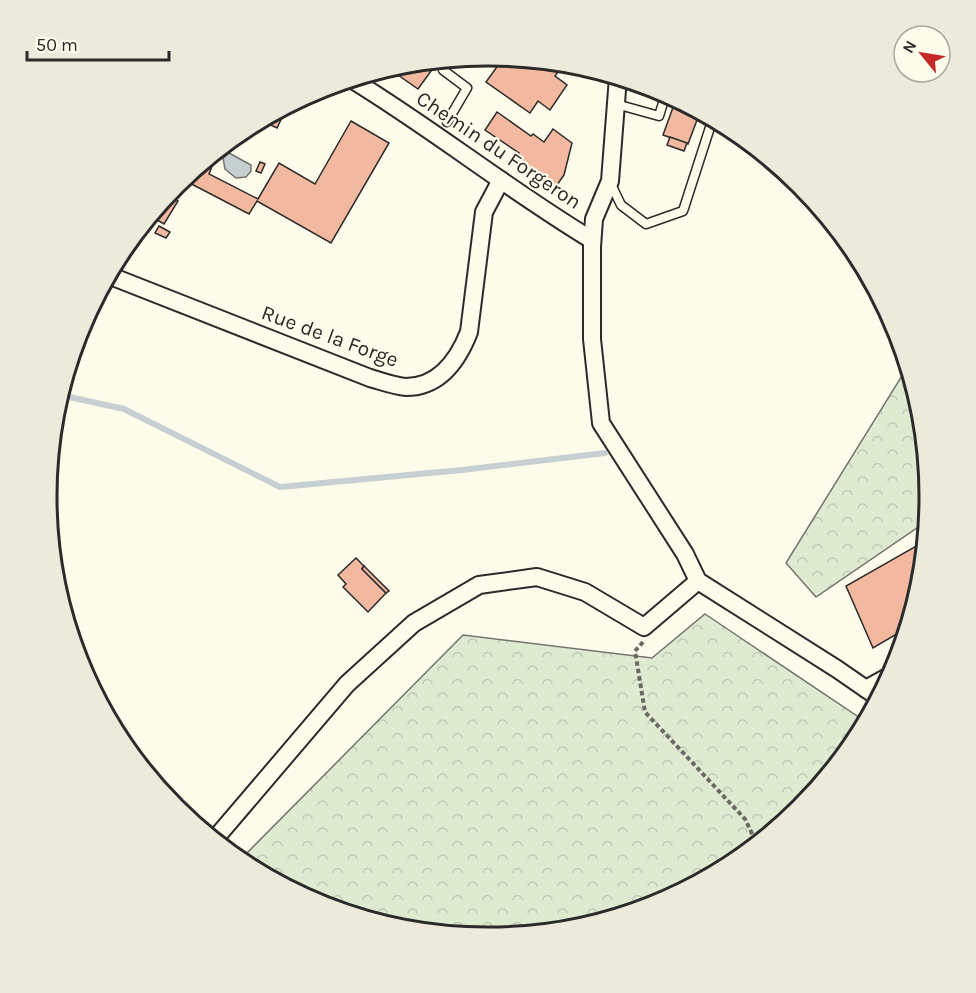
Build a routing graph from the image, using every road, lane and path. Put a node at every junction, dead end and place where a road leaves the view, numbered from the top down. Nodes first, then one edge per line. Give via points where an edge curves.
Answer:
1 (444, 68) edge
2 (360, 85) edge
3 (617, 85) edge
4 (663, 102) edge
5 (616, 104) junction
6 (447, 122) dead end
7 (710, 127) edge
8 (501, 180) junction
9 (610, 181) junction
10 (592, 240) junction
11 (117, 278) edge
12 (698, 581) junction
13 (651, 634) dead end
14 (872, 693) edge
15 (220, 833) edge
16 (753, 836) edge

1 - 6 lane via 467,88
2 - 8 street, Chemin du Forgeron
3 - 5 street
4 - 5 lane via 658,116
5 - 9 street
7 - 9 lane via 683,211 646,224 621,205
8 - 10 street, Chemin du Forgeron
8 - 11 street, Rue de la Forge via 484,212 469,332 451,366 422,386 404,387 370,378
9 - 10 street via 594,219
10 - 12 street via 592,339 601,423 685,554
12 - 14 street
12 - 15 street via 644,627 585,592 537,577 479,585 414,622 347,684
13 - 16 path via 635,651 645,712 745,819

